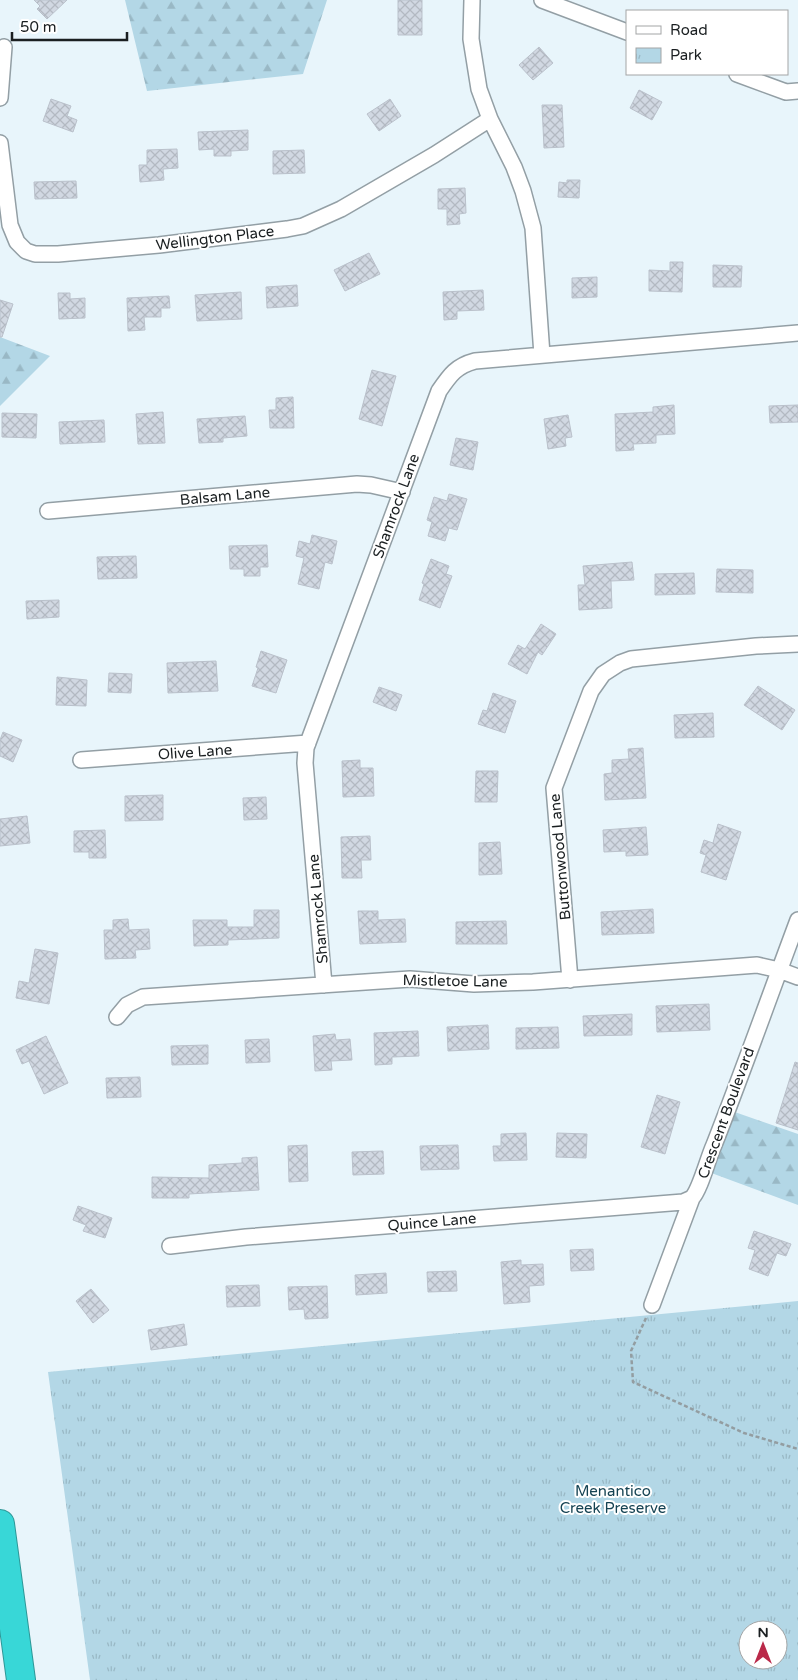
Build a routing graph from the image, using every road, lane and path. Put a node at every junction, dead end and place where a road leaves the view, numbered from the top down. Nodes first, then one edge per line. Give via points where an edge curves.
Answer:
1 (472, 0) edge
2 (542, 0) edge
3 (626, 32) edge
4 (4, 47) dead end
5 (740, 75) edge
6 (798, 91) edge
7 (0, 98) edge
8 (490, 119) junction
9 (0, 143) edge
10 (798, 333) edge
11 (542, 355) junction
12 (402, 492) junction
13 (48, 512) dead end
14 (798, 644) edge
15 (308, 743) junction
16 (82, 760) dead end
17 (798, 920) edge
18 (779, 970) junction
19 (798, 977) edge
20 (570, 980) junction
21 (324, 985) junction
22 (117, 1017) dead end
23 (692, 1198) junction
24 (170, 1246) dead end
25 (652, 1305) joint
26 (798, 1449) edge
27 (0, 1524) edge
28 (21, 1680) edge

1 - 8 street via 473,55 479,89
2 - 3 street
4 - 7 street
5 - 6 street via 786,92
8 - 9 street, Wellington Place via 349,204 303,226 159,246 58,254 35,254 17,242 10,225
8 - 11 street via 514,167 533,228
10 - 11 street, Shamrock Lane
11 - 12 street, Shamrock Lane via 475,361 456,368 439,391
12 - 13 street, Balsam Lane via 357,484
12 - 15 street, Shamrock Lane
14 - 20 street, Buttonwood Lane via 631,659 603,674 595,685 554,788
15 - 16 street, Olive Lane
15 - 21 street, Shamrock Lane via 306,763
17 - 18 street, Crescent Boulevard
18 - 19 street, Mistletoe Lane
18 - 20 street, Mistletoe Lane via 757,966
18 - 23 street, Crescent Boulevard
20 - 21 street, Mistletoe Lane via 474,984 410,979
21 - 22 street, Mistletoe Lane via 143,997 127,1005
23 - 24 street, Quince Lane via 683,1202 256,1236
23 - 25 street, Crescent Boulevard
25 - 26 path via 631,1351 633,1382 744,1433
27 - 28 highway

